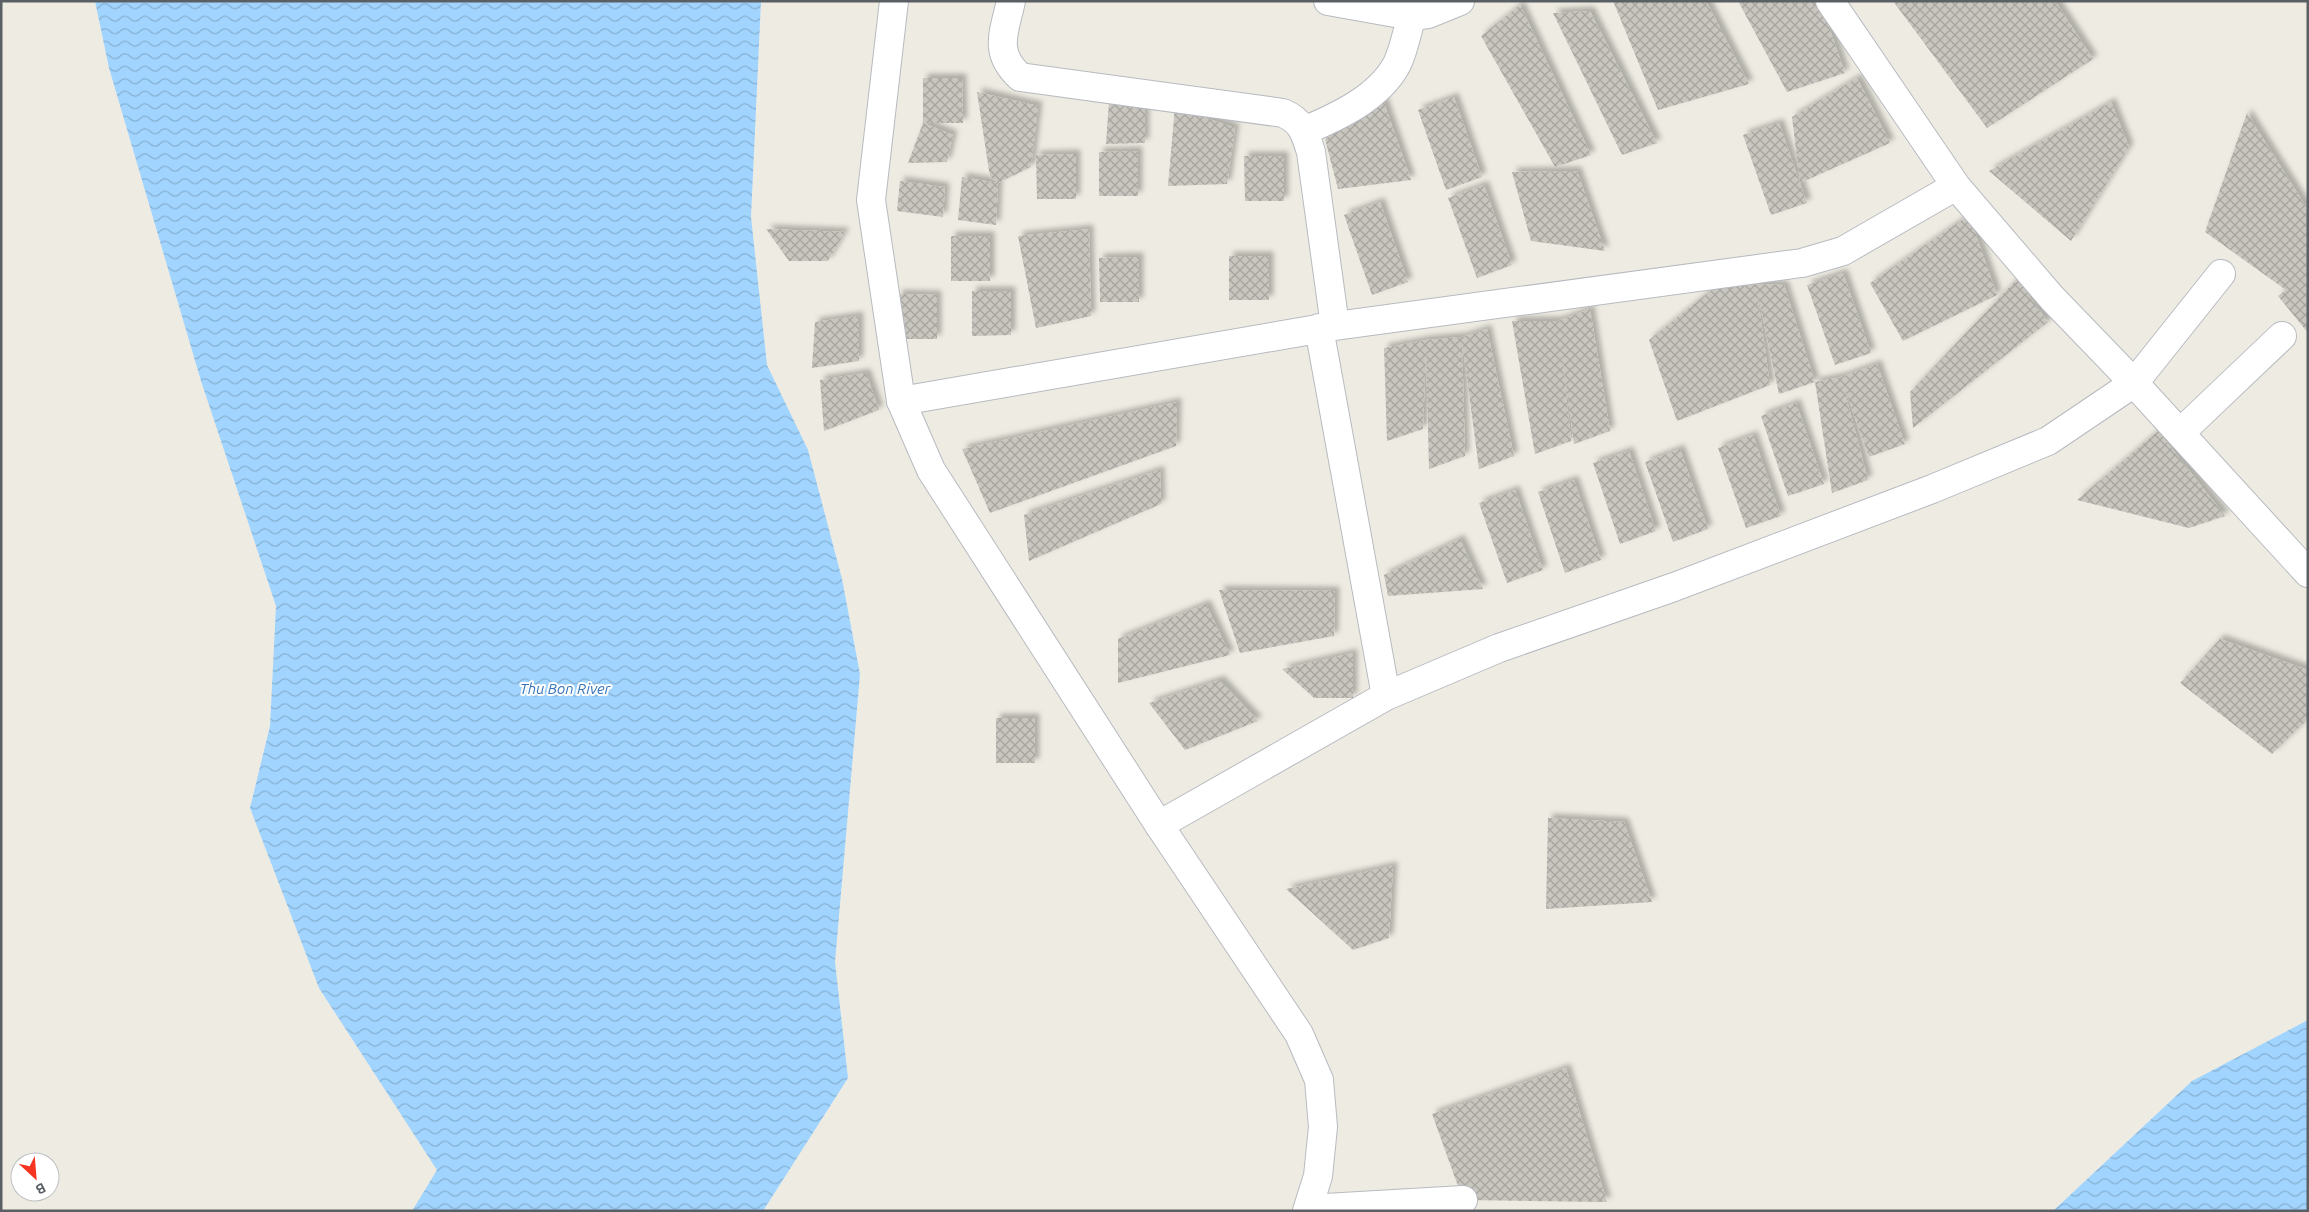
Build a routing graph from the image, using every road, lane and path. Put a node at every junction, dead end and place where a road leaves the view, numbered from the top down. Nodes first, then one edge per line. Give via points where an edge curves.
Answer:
1 (894, 1) edge
2 (1011, 1) edge
3 (1328, 1) edge
4 (1460, 1) edge
5 (1830, 1) edge
6 (1412, 16) junction
7 (1304, 131) junction
8 (1956, 186) junction
9 (2221, 274) dead end
10 (1327, 327) junction
11 (2282, 336) dead end
12 (2134, 383) junction
13 (901, 400) junction
14 (2180, 433) junction
15 (2308, 573) edge
16 (1386, 696) junction
17 (1159, 825) junction
18 (1463, 1200) dead end
19 (1307, 1210) edge

1 - 13 street via 871,200
2 - 7 street via 1001,45 1006,62 1020,77 1283,113 1294,118
3 - 6 street
4 - 6 street via 1428,14
5 - 8 street
6 - 7 street via 1397,64 1375,92
7 - 10 street via 1311,152
8 - 10 street via 1843,251 1802,262
8 - 12 street via 2052,298
9 - 12 street
10 - 13 street
10 - 16 street
11 - 14 street
12 - 14 street
12 - 16 street via 2048,441 1932,489 1674,587 1498,648
13 - 17 street via 931,470
14 - 15 street
16 - 17 street
17 - 19 street via 1299,1034 1319,1080 1323,1127 1318,1176
18 - 19 street

